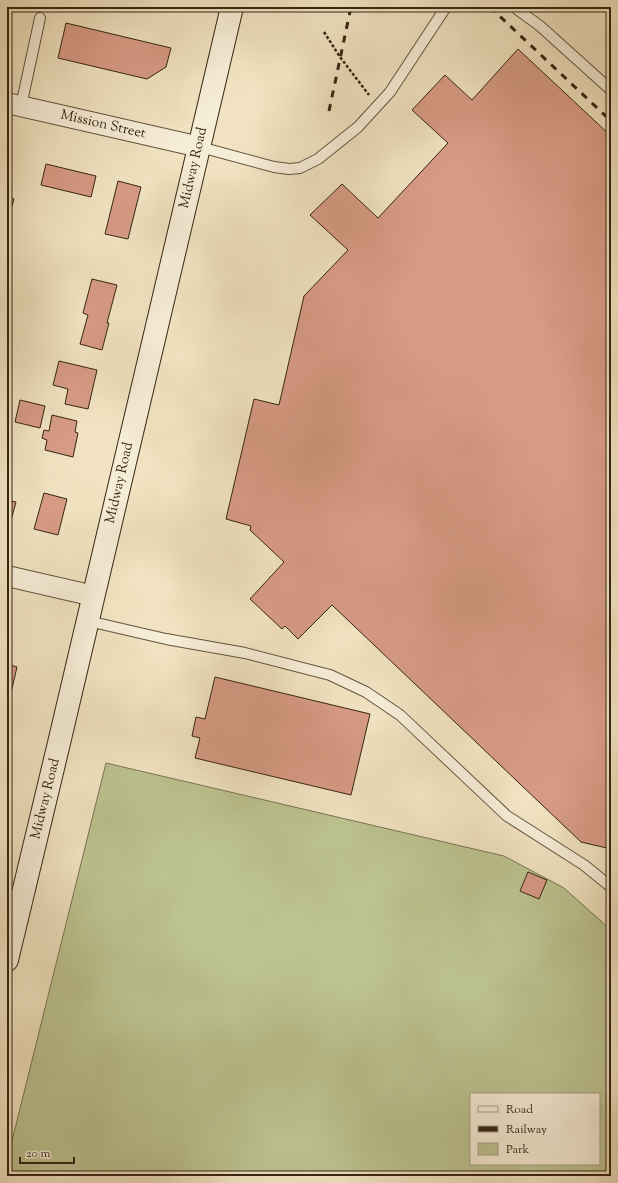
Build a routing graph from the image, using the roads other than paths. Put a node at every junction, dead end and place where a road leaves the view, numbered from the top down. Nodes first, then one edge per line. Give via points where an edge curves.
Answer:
1 (232, 7) edge
2 (446, 7) edge
3 (514, 7) edge
4 (40, 18) dead end
5 (611, 90) edge
6 (14, 105) edge
7 (200, 147) junction
8 (7, 576) edge
9 (94, 596) junction
10 (88, 621) junction
11 (611, 887) edge
12 (7, 960) edge

1 - 7 main road, Midway Road
2 - 7 lane via 390,92 358,127 318,159 300,168 289,169
3 - 5 lane via 540,26
4 - 6 lane
6 - 7 street, Mission Street
7 - 9 main road, Midway Road
8 - 9 street
9 - 10 main road, Midway Road
10 - 11 lane via 166,639 245,652 330,675 366,692 400,715 507,816 584,865
10 - 12 main road, Midway Road

